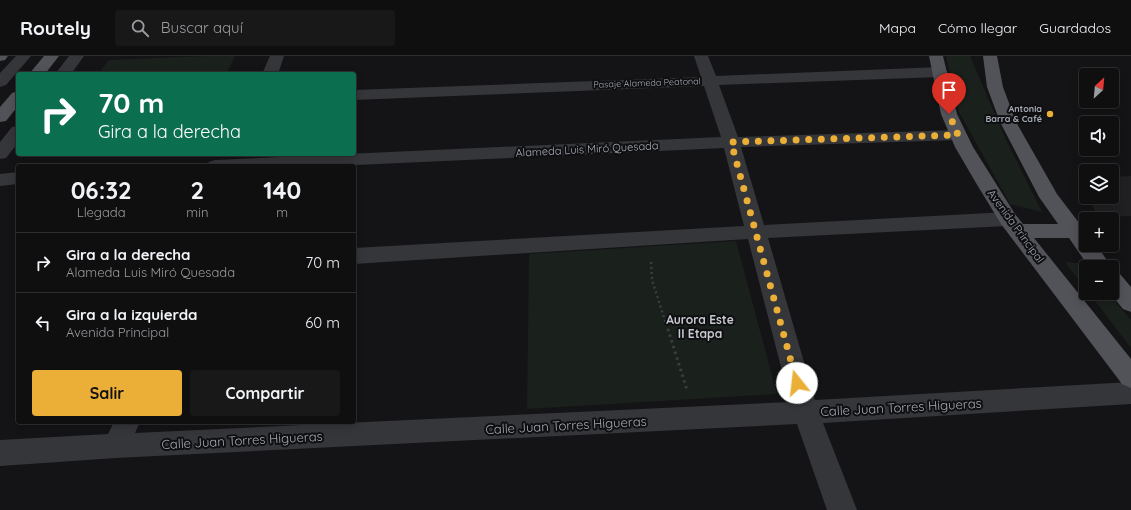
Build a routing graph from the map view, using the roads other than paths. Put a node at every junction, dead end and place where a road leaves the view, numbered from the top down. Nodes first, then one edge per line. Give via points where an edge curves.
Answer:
1 (24, 56) edge
2 (52, 56) edge
3 (77, 56) edge
4 (277, 56) edge
5 (701, 56) edge
6 (990, 56) edge
7 (938, 64) edge
8 (39, 72) edge
9 (65, 72) edge
10 (271, 72) edge
11 (710, 80) junction
12 (0, 82) edge
13 (356, 95) edge
14 (16, 98) edge
15 (0, 117) edge
16 (16, 134) edge
17 (958, 135) junction
18 (731, 142) junction
19 (0, 154) edge
20 (237, 162) edge
21 (226, 164) edge
22 (16, 178) edge
23 (0, 180) edge
24 (1013, 225) junction
25 (1074, 231) junction
26 (755, 232) junction
27 (356, 256) edge
28 (1096, 260) edge
29 (1119, 288) edge
30 (1131, 303) edge
31 (1131, 377) edge
32 (1131, 393) edge
33 (806, 413) junction
34 (126, 424) edge
35 (116, 446) junction
36 (0, 453) edge
37 (842, 510) edge

1 - 12 street
2 - 8 main road
3 - 9 street
4 - 10 street
5 - 11 street
6 - 25 main road via 995,87 1008,122 1049,197
7 - 11 street, Pasaje Alameda Peatonal
7 - 17 main road, Avenida Principal via 949,114
11 - 13 street, Pasaje Alameda Peatonal
11 - 18 street
14 - 15 main road
16 - 19 street
17 - 18 street, Alameda Luis Miró Quesada
17 - 24 main road, Avenida Principal
18 - 20 street, Alameda Luis Miró Quesada
18 - 26 street
20 - 21 street, Alameda Luis Miró Quesada
22 - 23 street
24 - 25 main road
24 - 26 street
24 - 31 main road, Avenida Principal
25 - 28 main road
26 - 27 street
26 - 33 street
29 - 30 main road
32 - 33 street, Calle Juan Torres Higueras
33 - 35 street, Calle Juan Torres Higueras
33 - 37 street
34 - 35 street
35 - 36 street, Calle Juan Torres Higueras

